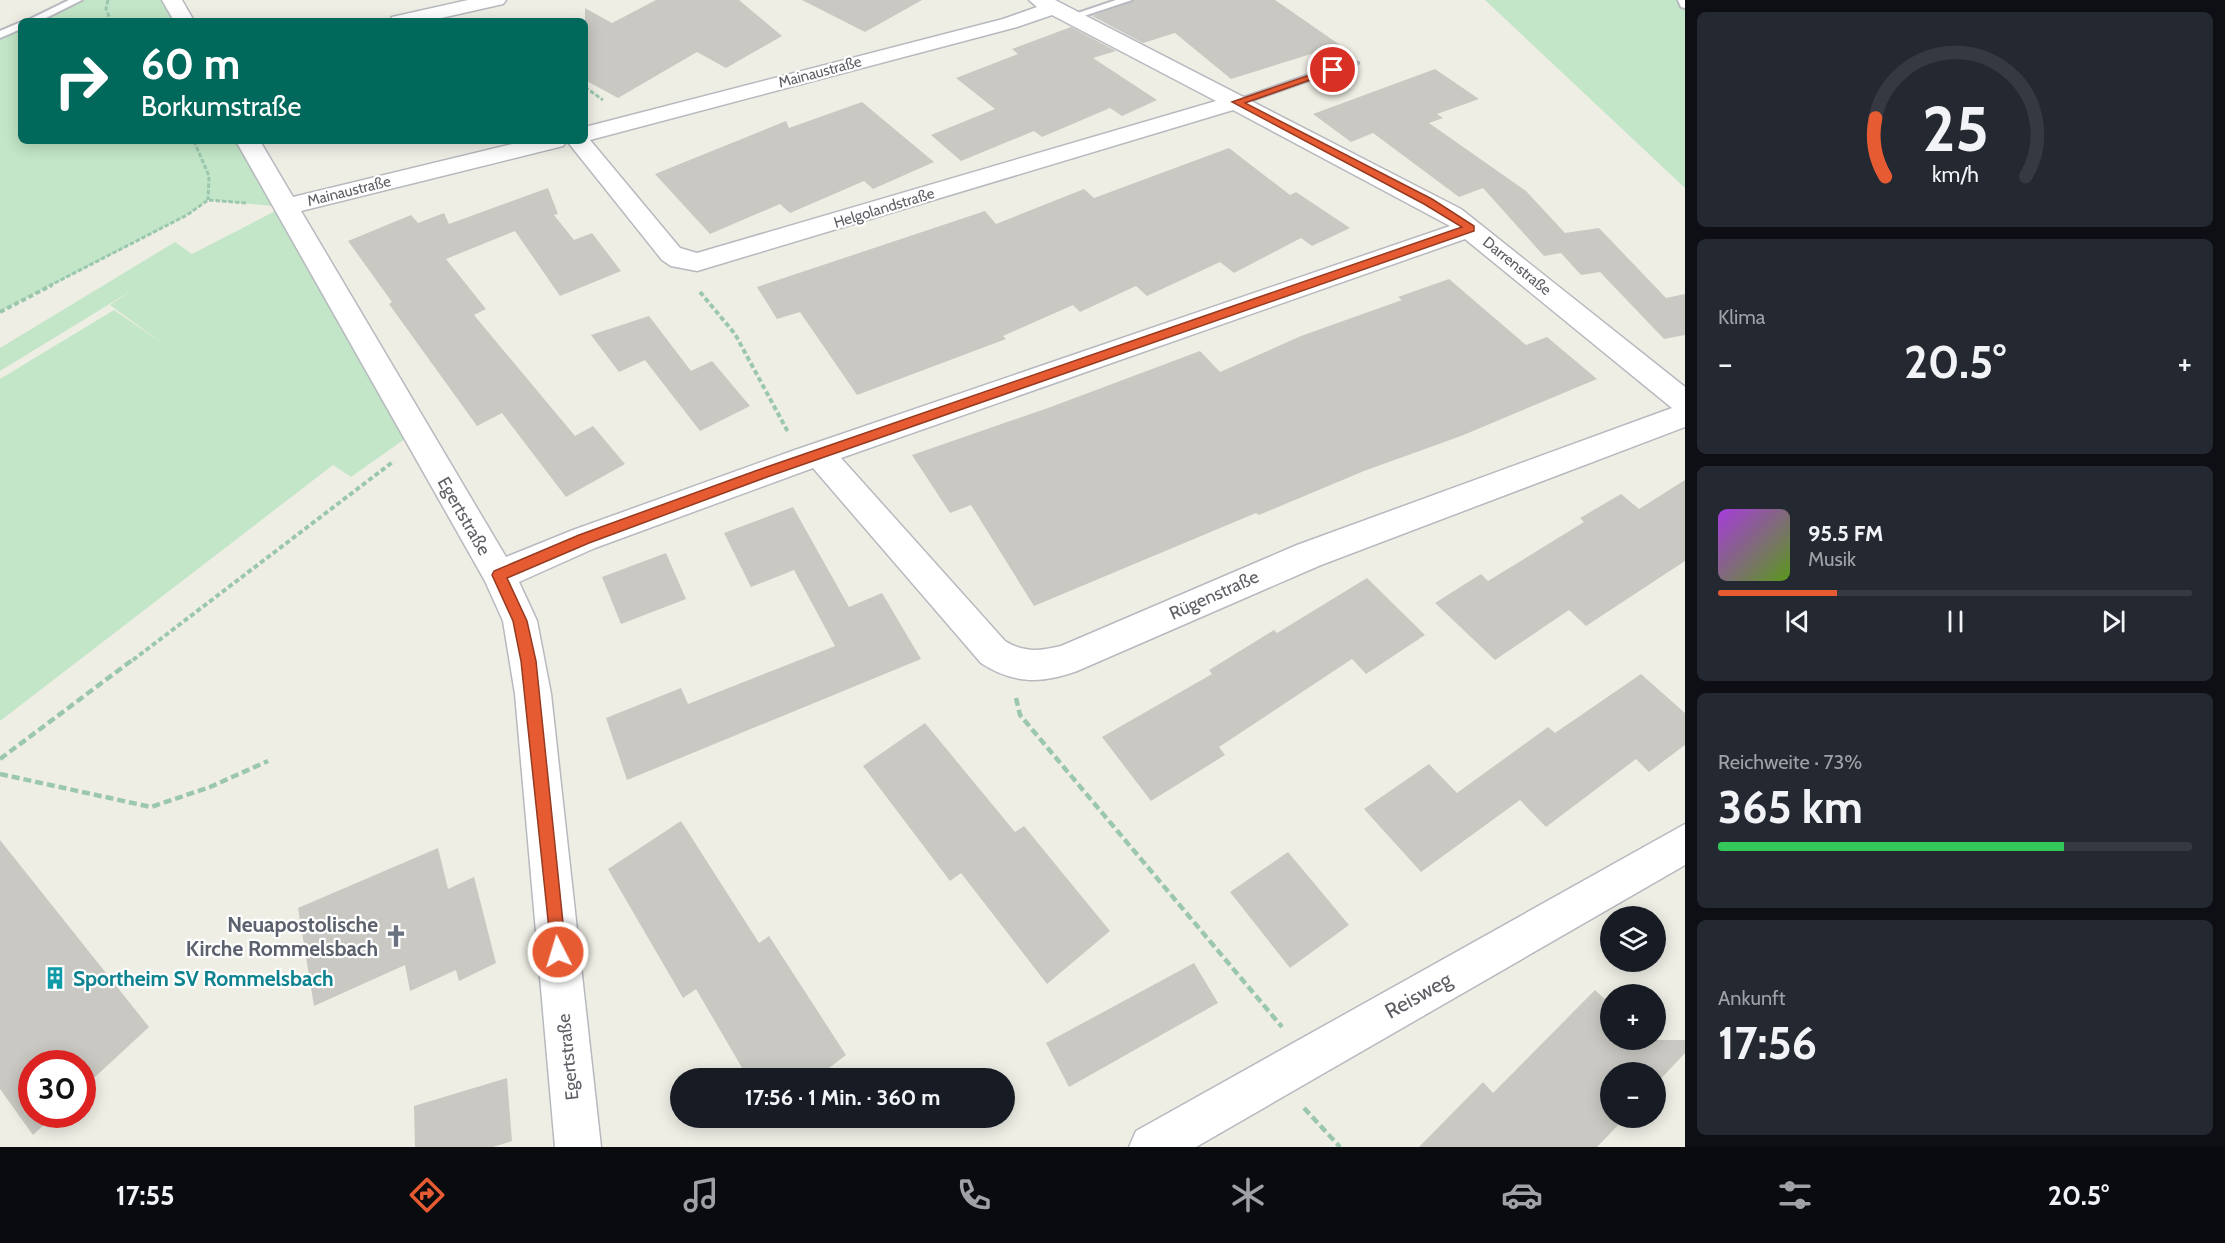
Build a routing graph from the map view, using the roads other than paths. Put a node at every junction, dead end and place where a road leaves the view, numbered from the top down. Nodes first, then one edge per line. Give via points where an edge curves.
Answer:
1 (77, 0) edge
2 (172, 0) edge
3 (496, 0) edge
4 (1127, 0) edge
5 (1683, 0) edge
6 (469, 3) edge
7 (1685, 4) edge
8 (1054, 8) edge
9 (38, 18) edge
10 (182, 18) edge
11 (411, 18) edge
12 (18, 26) edge
13 (0, 35) edge
14 (1353, 63) dead end
15 (1237, 102) junction
16 (588, 133) edge
17 (250, 144) edge
18 (543, 144) edge
19 (581, 144) edge
20 (284, 207) junction
21 (1470, 228) junction
22 (1685, 404) edge
23 (1685, 415) edge
24 (811, 456) junction
25 (499, 575) junction
26 (1685, 843) edge
27 (578, 1147) edge
28 (1152, 1147) edge

1 - 9 lane
2 - 10 street
3 - 6 street
4 - 8 lane
5 - 7 lane
6 - 11 street
8 - 15 street, Darrenstraße
8 - 16 street, Mainaustraße via 1010,23
12 - 13 lane
14 - 15 lane
15 - 19 street, Helgolandstraße via 710,260 689,262 671,254
15 - 21 street, Darrenstraße via 1428,201
17 - 20 street, Egertstraße
18 - 20 street, Mainaustraße
20 - 25 street, Egertstraße
21 - 22 street, Darrenstraße
21 - 24 street
23 - 24 street, Rügenstraße via 1309,555 1065,660 1030,669 993,652
24 - 25 street
25 - 27 street, Egertstraße via 520,621 533,694
26 - 28 street, Reisweg

